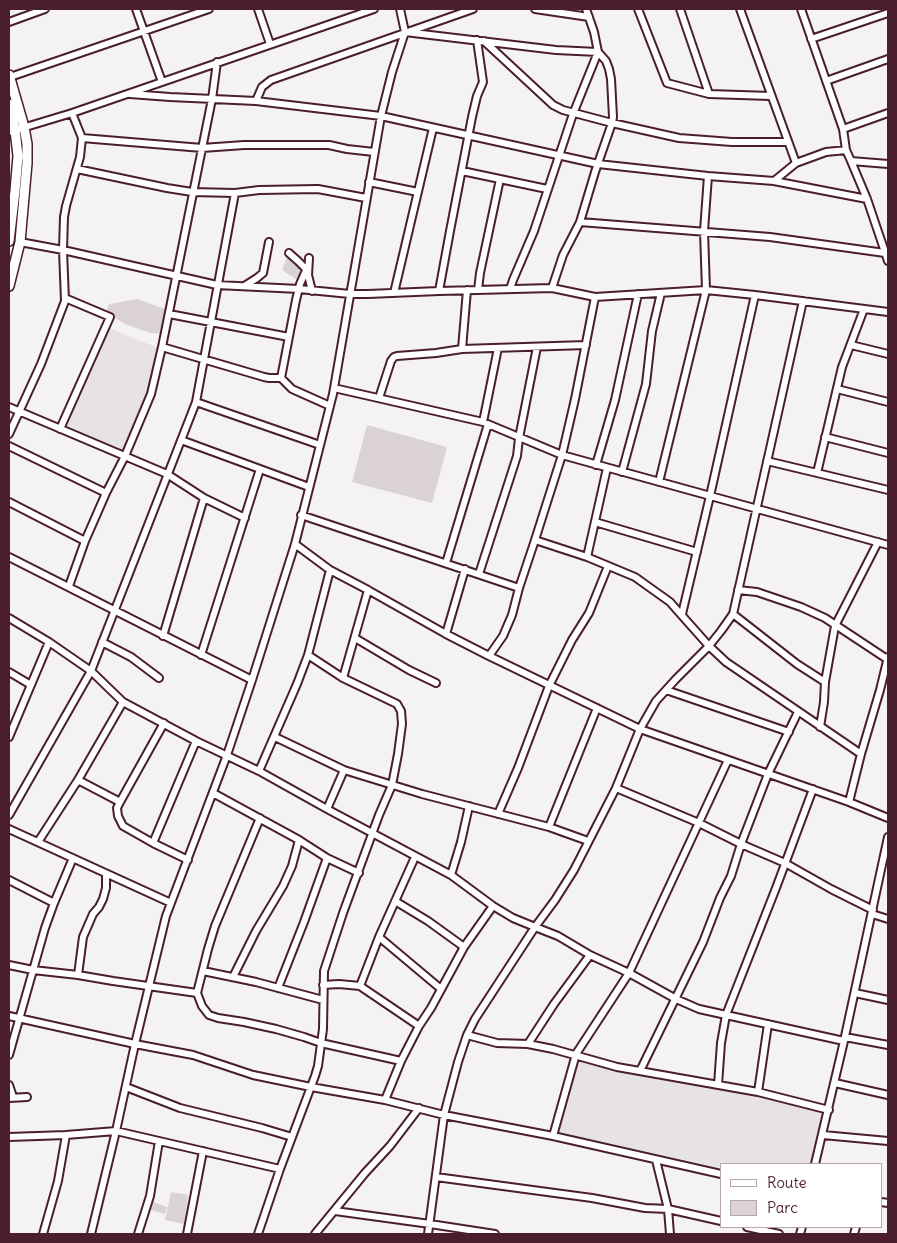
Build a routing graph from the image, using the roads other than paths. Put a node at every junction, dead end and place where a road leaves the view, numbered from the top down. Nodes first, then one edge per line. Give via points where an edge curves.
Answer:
1 (45, 9) edge
2 (136, 9) edge
3 (209, 9) edge
4 (258, 9) edge
5 (374, 9) edge
6 (400, 9) edge
7 (473, 9) edge
8 (534, 9) edge
9 (586, 9) edge
10 (638, 9) edge
11 (680, 9) edge
12 (740, 9) edge
13 (801, 9) edge
14 (888, 13) edge
15 (589, 17) junction
16 (9, 22) edge
17 (144, 30) junction
18 (406, 32) junction
19 (811, 38) junction
20 (480, 40) junction
21 (270, 44) junction
22 (598, 52) junction
23 (888, 59) edge
24 (217, 62) junction
25 (9, 76) edge
26 (826, 80) junction
27 (162, 82) junction
28 (130, 94) junction
29 (709, 94) junction
30 (771, 96) junction
31 (212, 99) junction
32 (256, 101) junction
33 (9, 104) edge
34 (72, 113) junction
35 (573, 114) junction
36 (888, 114) edge
37 (381, 116) junction
38 (612, 123) junction
39 (433, 128) junction
40 (843, 129) junction
41 (16, 130) edge
42 (469, 135) junction
43 (82, 138) junction
44 (788, 142) junction
45 (202, 148) junction
46 (846, 150) junction
47 (374, 152) junction
48 (560, 155) junction
49 (851, 161) junction
50 (796, 163) junction
51 (598, 164) junction
52 (888, 164) edge
53 (77, 169) junction
54 (462, 171) junction
55 (708, 176) junction
56 (500, 179) junction
57 (774, 181) junction
58 (369, 182) junction
59 (547, 189) junction
60 (192, 192) junction
61 (418, 192) junction
62 (235, 193) junction
63 (366, 198) junction
64 (867, 199) junction
65 (580, 222) junction
66 (704, 231) junction
67 (9, 241) edge
68 (20, 242) junction
69 (269, 242) dead end
70 (63, 250) junction
71 (886, 253) junction
72 (289, 254) dead end
73 (309, 258) dead end
74 (888, 261) edge
75 (307, 268) junction
76 (176, 275) junction
77 (217, 284) junction
78 (9, 286) edge
79 (245, 286) junction
80 (552, 288) junction
81 (299, 289) junction
82 (510, 289) junction
83 (312, 290) junction
84 (467, 290) junction
85 (478, 290) junction
86 (706, 290) junction
87 (439, 291) junction
88 (394, 292) junction
89 (661, 293) junction
90 (350, 294) junction
91 (638, 294) junction
92 (755, 295) junction
93 (595, 297) junction
94 (65, 298) junction
95 (803, 301) junction
96 (864, 309) junction
97 (888, 312) edge
98 (169, 314) junction
99 (211, 322) junction
100 (289, 337) junction
101 (850, 345) junction
102 (537, 346) junction
103 (586, 346) junction
104 (162, 347) junction
105 (498, 348) junction
106 (462, 349) junction
107 (888, 354) edge
108 (203, 359) junction
109 (282, 378) junction
110 (334, 388) junction
111 (837, 389) junction
112 (379, 398) junction
113 (196, 402) junction
114 (888, 402) edge
115 (330, 406) junction
116 (9, 407) edge
117 (19, 412) junction
118 (485, 423) junction
119 (60, 428) junction
120 (9, 434) edge
121 (519, 438) junction
122 (825, 438) junction
123 (181, 440) junction
124 (320, 445) junction
125 (9, 446) edge
126 (888, 453) edge
127 (125, 456) junction
128 (562, 456) junction
129 (767, 461) junction
130 (596, 465) junction
131 (607, 468) junction
132 (260, 469) junction
133 (622, 472) junction
134 (817, 473) junction
135 (167, 474) junction
136 (659, 482) junction
137 (309, 486) junction
138 (888, 490) edge
139 (106, 492) junction
140 (710, 496) junction
141 (204, 498) junction
142 (9, 502) edge
143 (756, 509) junction
144 (301, 515) junction
145 (244, 518) junction
146 (595, 522) junction
147 (535, 540) junction
148 (85, 541) junction
149 (878, 542) junction
150 (295, 544) junction
151 (888, 545) edge
152 (697, 552) junction
153 (9, 557) edge
154 (587, 557) junction
155 (446, 563) junction
156 (608, 566) junction
157 (465, 569) junction
158 (330, 570) junction
159 (479, 574) junction
160 (69, 586) junction
161 (520, 588) junction
162 (368, 590) junction
163 (738, 590) junction
164 (115, 610) junction
165 (682, 614) junction
166 (733, 614) junction
167 (9, 618) edge
168 (835, 626) junction
169 (446, 634) junction
170 (163, 636) junction
171 (355, 638) junction
172 (49, 642) junction
173 (102, 642) junction
174 (708, 646) junction
175 (201, 654) junction
176 (308, 655) junction
177 (489, 656) junction
178 (888, 658) edge
179 (90, 671) junction
180 (9, 672) edge
181 (159, 678) dead end
182 (343, 678) junction
183 (252, 680) junction
184 (825, 682) junction
185 (436, 683) dead end
186 (32, 685) junction
187 (549, 686) junction
188 (666, 690) junction
189 (123, 702) junction
190 (597, 708) junction
191 (798, 712) junction
192 (164, 723) junction
193 (820, 727) junction
194 (640, 729) junction
195 (789, 732) junction
196 (9, 736) edge
197 (275, 737) junction
198 (196, 741) junction
199 (861, 754) junction
200 (227, 755) junction
201 (728, 760) junction
202 (344, 770) junction
203 (259, 771) junction
204 (768, 774) junction
205 (78, 780) junction
206 (392, 785) junction
207 (616, 788) junction
208 (813, 789) junction
209 (214, 793) junction
210 (120, 802) junction
211 (848, 802) junction
212 (469, 806) junction
213 (327, 809) junction
214 (498, 814) junction
215 (9, 815) edge
216 (260, 818) junction
217 (888, 818) edge
218 (698, 823) junction
219 (550, 827) junction
220 (9, 829) edge
221 (372, 834) junction
222 (888, 837) edge
223 (299, 840) junction
224 (588, 841) junction
225 (38, 842) junction
226 (152, 843) junction
227 (741, 844) junction
228 (415, 857) junction
229 (72, 858) junction
230 (327, 858) junction
231 (188, 860) junction
232 (785, 863) junction
233 (359, 873) junction
234 (106, 874) junction
235 (451, 875) junction
236 (9, 880) edge
237 (395, 901) junction
238 (54, 902) junction
239 (170, 903) junction
240 (493, 906) junction
241 (872, 912) junction
242 (888, 918) edge
243 (535, 927) junction
244 (380, 936) junction
245 (464, 946) junction
246 (590, 954) junction
247 (9, 965) edge
248 (33, 970) junction
249 (204, 971) junction
250 (629, 973) junction
251 (78, 975) junction
252 (233, 977) junction
253 (323, 985) junction
254 (149, 986) junction
255 (360, 986) junction
256 (278, 988) junction
257 (441, 989) junction
258 (197, 993) junction
259 (855, 993) junction
260 (676, 999) junction
261 (323, 1000) junction
262 (888, 1000) edge
263 (726, 1015) junction
264 (9, 1016) edge
265 (19, 1018) junction
266 (768, 1024) junction
267 (419, 1026) junction
268 (467, 1035) junction
269 (845, 1039) junction
270 (321, 1043) junction
271 (135, 1044) junction
272 (528, 1044) junction
273 (888, 1045) edge
274 (576, 1054) junction
275 (9, 1055) edge
276 (401, 1061) junction
277 (640, 1071) junction
278 (835, 1083) junction
279 (9, 1085) edge
280 (718, 1085) junction
281 (126, 1087) junction
282 (311, 1087) junction
283 (758, 1092) junction
284 (888, 1095) edge
285 (27, 1096) dead end
286 (11, 1097) edge
287 (384, 1100) junction
288 (419, 1108) junction
289 (828, 1110) junction
290 (444, 1115) junction
291 (116, 1131) junction
292 (66, 1135) junction
293 (822, 1135) junction
294 (553, 1136) junction
295 (9, 1137) edge
296 (292, 1137) junction
297 (159, 1141) junction
298 (888, 1141) edge
299 (203, 1151) junction
300 (656, 1160) junction
301 (815, 1163) edge
302 (280, 1169) junction
303 (720, 1174) edge
304 (436, 1177) junction
305 (668, 1209) junction
306 (335, 1211) junction
307 (720, 1221) edge
308 (430, 1224) junction
309 (748, 1230) edge
310 (43, 1234) edge
311 (90, 1234) edge
312 (138, 1234) edge
313 (187, 1234) edge
314 (258, 1234) edge
315 (315, 1234) edge
316 (428, 1234) edge
317 (495, 1234) edge
318 (670, 1234) edge
319 (779, 1234) edge

1 - 16 street
2 - 17 street
3 - 17 street
4 - 21 street
5 - 21 street
6 - 18 street
7 - 18 street
8 - 15 street
9 - 15 street
10 - 29 street via 667,84
11 - 29 street
12 - 30 street
13 - 19 street
14 - 19 street
15 - 22 street
17 - 25 street
17 - 27 street
18 - 20 street
18 - 32 street via 271,80 262,87
18 - 37 street
19 - 26 street
20 - 22 street
20 - 35 street via 553,105
20 - 42 street via 484,79
21 - 24 street
22 - 35 street
22 - 38 street via 610,69
23 - 26 street
24 - 27 street
24 - 31 street
25 - 41 main road
26 - 40 street
27 - 28 street
28 - 31 street
28 - 34 street
29 - 30 street
30 - 44 street
31 - 32 street
31 - 45 street
32 - 37 street
33 - 41 main road
34 - 41 street
34 - 43 street
35 - 38 street
35 - 48 street
36 - 40 street
37 - 39 street
37 - 47 street
38 - 44 street via 679,138
38 - 51 street
39 - 42 street
39 - 61 street
40 - 46 street
41 - 67 main road via 18,156
41 - 68 main road via 27,144
42 - 48 street
42 - 54 street
43 - 45 street
43 - 53 street
44 - 50 street
45 - 47 street via 329,145
45 - 60 street
46 - 49 street
46 - 50 street via 826,152
47 - 58 street
48 - 51 street
48 - 59 street
49 - 52 street
49 - 64 street
50 - 57 street
51 - 55 street
51 - 65 street
53 - 60 street
53 - 70 street via 66,206
54 - 56 street
54 - 87 street
55 - 57 street
55 - 66 street
56 - 59 street
56 - 85 street
57 - 64 street
58 - 61 street
58 - 63 street
59 - 82 street
60 - 62 street
60 - 76 street
61 - 88 street
62 - 63 street via 318,189
62 - 77 street
63 - 90 street
64 - 71 street
65 - 66 street
65 - 80 street via 563,255
66 - 71 street
66 - 86 street
68 - 70 street
68 - 78 main road
69 - 79 street via 263,272
70 - 76 street
70 - 94 street
71 - 74 street
72 - 75 street
73 - 75 street
75 - 81 street
75 - 83 street
76 - 77 street
76 - 98 street
77 - 79 street
77 - 99 street
79 - 81 street
80 - 82 street
80 - 93 street
81 - 83 street
81 - 100 street
82 - 85 street
83 - 90 street
84 - 85 street
84 - 87 street
84 - 106 street
86 - 89 street
86 - 92 street
86 - 136 street
87 - 88 street
88 - 90 street
89 - 91 street
89 - 133 street via 652,330 646,384
90 - 110 street
91 - 93 street
91 - 130 street via 615,400
92 - 95 street
92 - 140 street
93 - 103 street
94 - 117 street
94 - 119 street via 110,317
95 - 96 street
95 - 129 street
96 - 97 street
96 - 101 street
98 - 99 street
98 - 104 street
99 - 100 street
99 - 108 street
100 - 109 street
101 - 107 street
101 - 111 street
102 - 103 street
102 - 105 street
102 - 121 street
103 - 128 street
104 - 108 street
104 - 127 street via 151,394
105 - 106 street
105 - 118 street
106 - 112 street via 394,357
108 - 109 street via 264,377
108 - 113 street
109 - 115 street via 292,389
110 - 112 street
110 - 115 street
111 - 114 street
111 - 122 street
112 - 118 street
113 - 123 street
113 - 124 street
115 - 124 street
116 - 117 street
117 - 119 street
117 - 120 street
118 - 121 street
118 - 155 street
119 - 127 street
121 - 128 street
121 - 159 street via 517,456
122 - 126 street
122 - 134 street
123 - 132 street
123 - 135 street
124 - 137 street
125 - 139 street
127 - 135 street
127 - 139 street
128 - 130 street
128 - 147 street
129 - 134 street
129 - 143 street
130 - 131 street
131 - 133 street
131 - 146 street
132 - 137 street
132 - 145 street
133 - 136 street
134 - 138 street
135 - 141 street
135 - 164 street
136 - 140 street
137 - 144 street
139 - 148 street
140 - 143 street
140 - 152 street
141 - 145 street
141 - 170 street
142 - 148 street
143 - 149 street
143 - 163 street
144 - 150 street
144 - 155 street
145 - 175 street
146 - 152 street
146 - 154 street
147 - 154 street
147 - 161 street
148 - 160 street
149 - 151 street
149 - 168 street
150 - 158 street
150 - 183 street
152 - 165 street
153 - 160 street
154 - 156 street
155 - 157 street
156 - 165 street via 635,577
156 - 187 street via 589,613
157 - 159 street
157 - 169 street
158 - 162 street
158 - 176 street
159 - 161 street
160 - 164 street
161 - 177 street via 503,636
162 - 169 street
162 - 171 street
163 - 166 street
163 - 168 street via 757,592 801,607
164 - 170 street
164 - 173 street
165 - 174 street
166 - 174 street
166 - 184 street
167 - 172 street
168 - 178 street
168 - 184 street
169 - 177 street
170 - 175 street
171 - 182 street
171 - 185 street
172 - 179 street
172 - 186 street
173 - 179 street
173 - 181 street
174 - 188 street
174 - 191 street
175 - 183 street
176 - 182 street
176 - 197 street
177 - 187 street
178 - 199 street
179 - 189 street
179 - 215 street
180 - 186 street
182 - 206 street via 390,699 402,711
183 - 200 street
184 - 193 street
186 - 196 street
187 - 190 street
187 - 214 street
188 - 194 street
188 - 195 street
189 - 192 street
189 - 205 street
190 - 194 street
190 - 219 street
191 - 193 street
191 - 195 street
192 - 198 street
192 - 210 street
193 - 199 street
194 - 201 street
194 - 207 street
195 - 204 street
197 - 202 street
197 - 203 street
198 - 200 street
198 - 226 street
199 - 211 street
200 - 203 street
200 - 209 street
201 - 204 street
201 - 218 street
202 - 206 street
202 - 213 street
203 - 213 street
204 - 208 street
204 - 227 street
205 - 210 street
205 - 225 street
206 - 212 street
206 - 221 street
207 - 218 street
207 - 224 street
208 - 211 street
208 - 232 street
209 - 216 street
209 - 231 street
210 - 226 street via 118,816 123,826
211 - 217 street
212 - 214 street
212 - 235 street
213 - 221 street
214 - 219 street
216 - 223 street
216 - 249 street via 215,926
218 - 227 street
218 - 250 street
219 - 224 street
220 - 225 street
221 - 228 street
221 - 233 street
222 - 241 street
223 - 230 street
223 - 252 street via 283,886
224 - 243 street via 574,870
225 - 229 street
226 - 231 street
227 - 232 street
227 - 260 street via 704,942
228 - 235 street
228 - 237 street
229 - 234 street
229 - 238 street
230 - 233 street
230 - 256 street
231 - 239 street
232 - 241 street
232 - 263 street
233 - 253 street via 328,957
234 - 239 street
234 - 251 street via 103,899 83,937
235 - 240 street
236 - 238 street
237 - 244 street
237 - 245 street
238 - 248 street
239 - 254 street
240 - 243 street
240 - 245 street
241 - 242 street
241 - 259 street
243 - 246 street
243 - 268 street
244 - 255 street
244 - 257 street
245 - 257 street
246 - 250 street
246 - 272 street
247 - 248 street
248 - 251 street
248 - 265 street
249 - 252 street
249 - 258 street
250 - 260 street
250 - 274 street
251 - 254 street
252 - 256 street
253 - 255 street
253 - 261 street
254 - 258 street
254 - 271 street
255 - 267 street
256 - 261 street
257 - 267 street
258 - 270 street via 210,1015 276,1029
259 - 262 street
259 - 269 street
260 - 263 street via 699,1009
260 - 277 street
261 - 270 street
263 - 266 street
263 - 280 street
264 - 265 street
265 - 271 street
265 - 275 street
266 - 269 street
266 - 283 street
267 - 276 street
268 - 272 street via 497,1043
268 - 290 street
269 - 273 street
269 - 278 street
270 - 276 street
270 - 282 street
271 - 281 street
271 - 282 street via 193,1055
272 - 274 street
274 - 277 street
274 - 294 street
276 - 287 street
277 - 280 street
278 - 284 street
278 - 289 street
279 - 286 street
280 - 283 street
281 - 291 street
281 - 296 street via 180,1108
282 - 287 street
282 - 296 street
283 - 289 street
285 - 286 street
287 - 288 street
288 - 290 street
288 - 306 street
289 - 293 street
290 - 294 street
290 - 304 street
291 - 292 street
291 - 297 street
291 - 311 street
292 - 295 street
292 - 310 street via 58,1181
293 - 298 street
293 - 301 street
294 - 300 street
296 - 302 street
297 - 299 street
297 - 312 street via 150,1196
299 - 302 street
299 - 313 street
300 - 303 street
300 - 305 street
302 - 314 street
304 - 305 street
304 - 308 street
305 - 307 street
305 - 318 street
306 - 308 street
306 - 315 street
308 - 316 street
308 - 317 street
309 - 319 street

